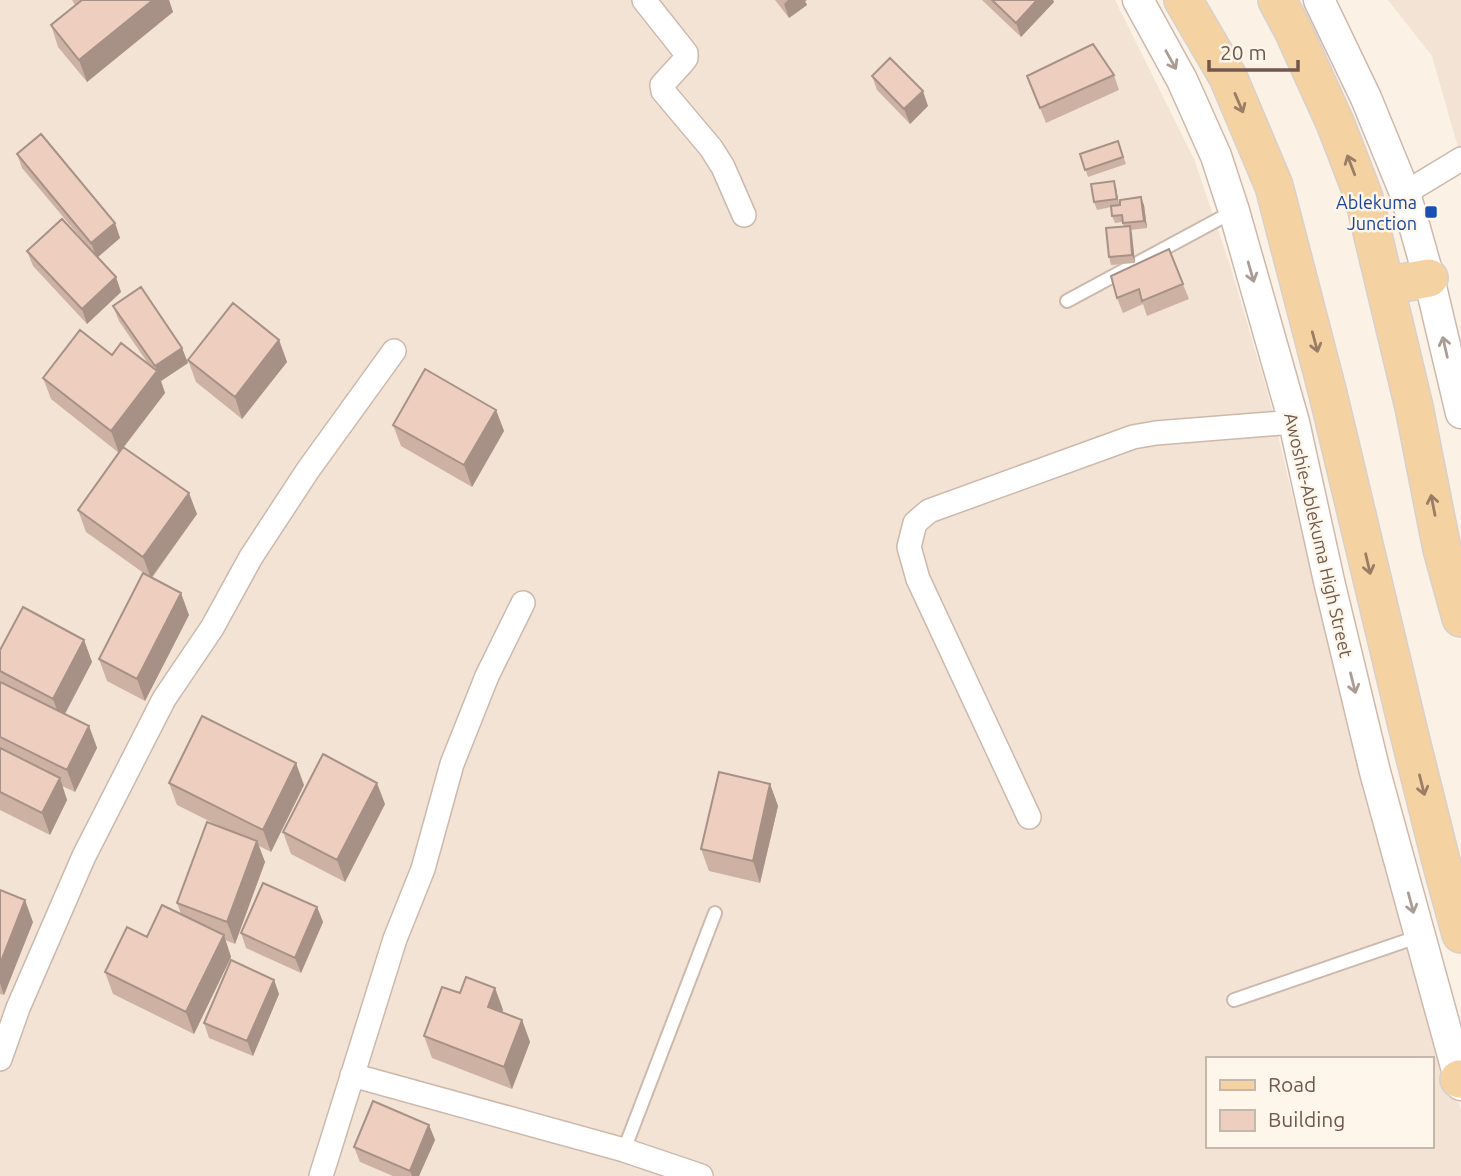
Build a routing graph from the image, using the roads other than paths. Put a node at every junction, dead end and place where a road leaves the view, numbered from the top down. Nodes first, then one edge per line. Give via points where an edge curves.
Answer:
1 (644, 0) edge
2 (1138, 0) edge
3 (1183, 0) edge
4 (1277, 0) edge
5 (1319, 0) edge
6 (1461, 159) edge
7 (1405, 193) junction
8 (1234, 211) junction
9 (744, 215) dead end
10 (1429, 278) junction
11 (1387, 286) junction
12 (1067, 301) dead end
13 (394, 351) dead end
14 (1461, 413) edge
15 (1294, 422) junction
16 (523, 603) dead end
17 (1461, 618) edge
18 (1029, 817) dead end
19 (715, 913) dead end
20 (1461, 934) edge
21 (1420, 936) junction
22 (1234, 1000) dead end
23 (0, 1059) edge
24 (352, 1075) junction
25 (1460, 1081) edge
26 (624, 1150) junction
27 (321, 1176) edge
28 (701, 1176) edge

1 - 9 street via 687,53 665,80 663,92 711,148
2 -> 8 street, Awoshie-Ablekuma High Street via 1182,79
3 -> 20 main road via 1228,77 1274,186
11 -> 4 main road via 1364,198 1336,125
5 - 7 street
6 - 7 street
7 - 10 street
8 - 12 lane
8 -> 15 street, Awoshie-Ablekuma High Street
10 - 11 main road
14 -> 10 street
17 -> 11 main road via 1442,549
13 - 23 street via 307,470 164,699 85,856
15 - 18 street via 1133,437 929,511 915,523 909,547 918,579
15 -> 21 street, Awoshie-Ablekuma High Street via 1366,734
16 - 24 street via 452,764 423,869 395,939
19 - 26 lane
21 - 22 lane
21 - 25 street, Awoshie-Ablekuma High Street
24 - 26 street
24 - 27 street
26 - 28 street

